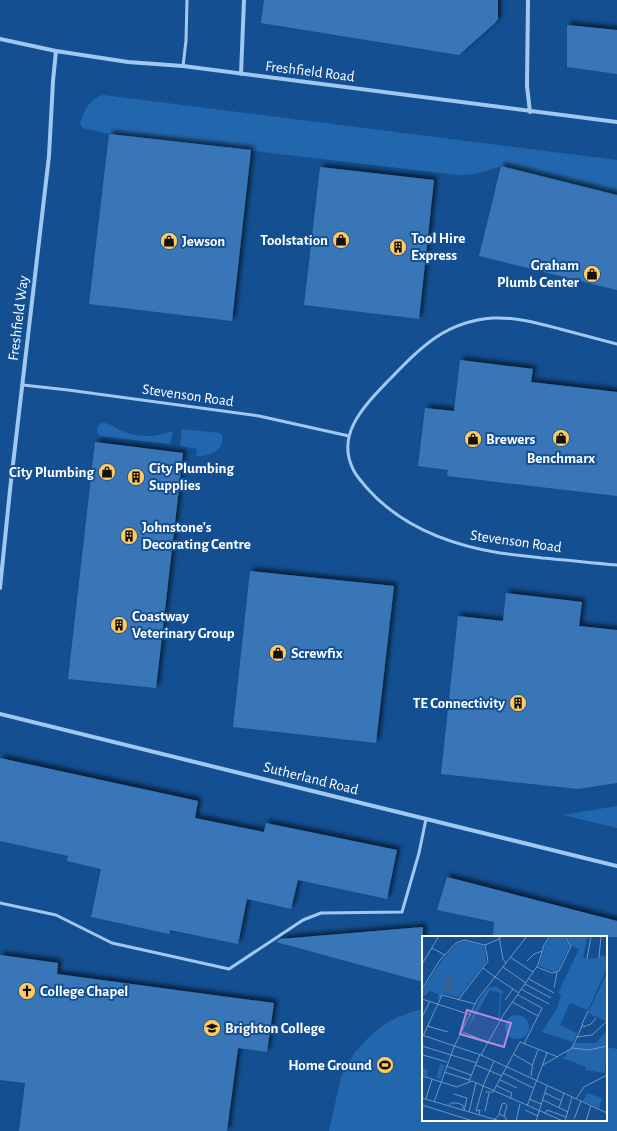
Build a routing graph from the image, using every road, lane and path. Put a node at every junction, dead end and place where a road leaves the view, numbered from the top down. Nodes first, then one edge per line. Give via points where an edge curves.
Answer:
1 (187, 0) edge
2 (244, 0) edge
3 (528, 0) edge
4 (0, 39) edge
5 (56, 51) junction
6 (183, 66) junction
7 (241, 74) junction
8 (530, 112) junction
9 (617, 122) edge
10 (617, 344) edge
11 (23, 385) junction
12 (349, 436) junction
13 (617, 565) edge
14 (0, 588) edge
15 (0, 714) edge
16 (426, 819) junction
17 (617, 866) edge
18 (0, 903) edge

1 - 6 lane
2 - 7 street
3 - 8 street via 527,86
4 - 5 street, Freshfield Road
5 - 6 street, Freshfield Road via 128,62
5 - 11 street, Freshfield Way via 49,156
6 - 7 street, Freshfield Road
7 - 8 street, Freshfield Road
8 - 9 street, Freshfield Road
10 - 12 lane, Stevenson Road via 523,319 494,318 458,325 444,332 411,357 365,406
11 - 12 lane, Stevenson Road via 259,416
11 - 14 street, Freshfield Way
12 - 13 lane, Stevenson Road via 348,452 358,479 400,517 432,534 452,542 501,553
15 - 16 street, Sutherland Road
16 - 17 street, Sutherland Road
16 - 18 lane via 402,912 321,913 303,920 229,969 112,943 56,915

